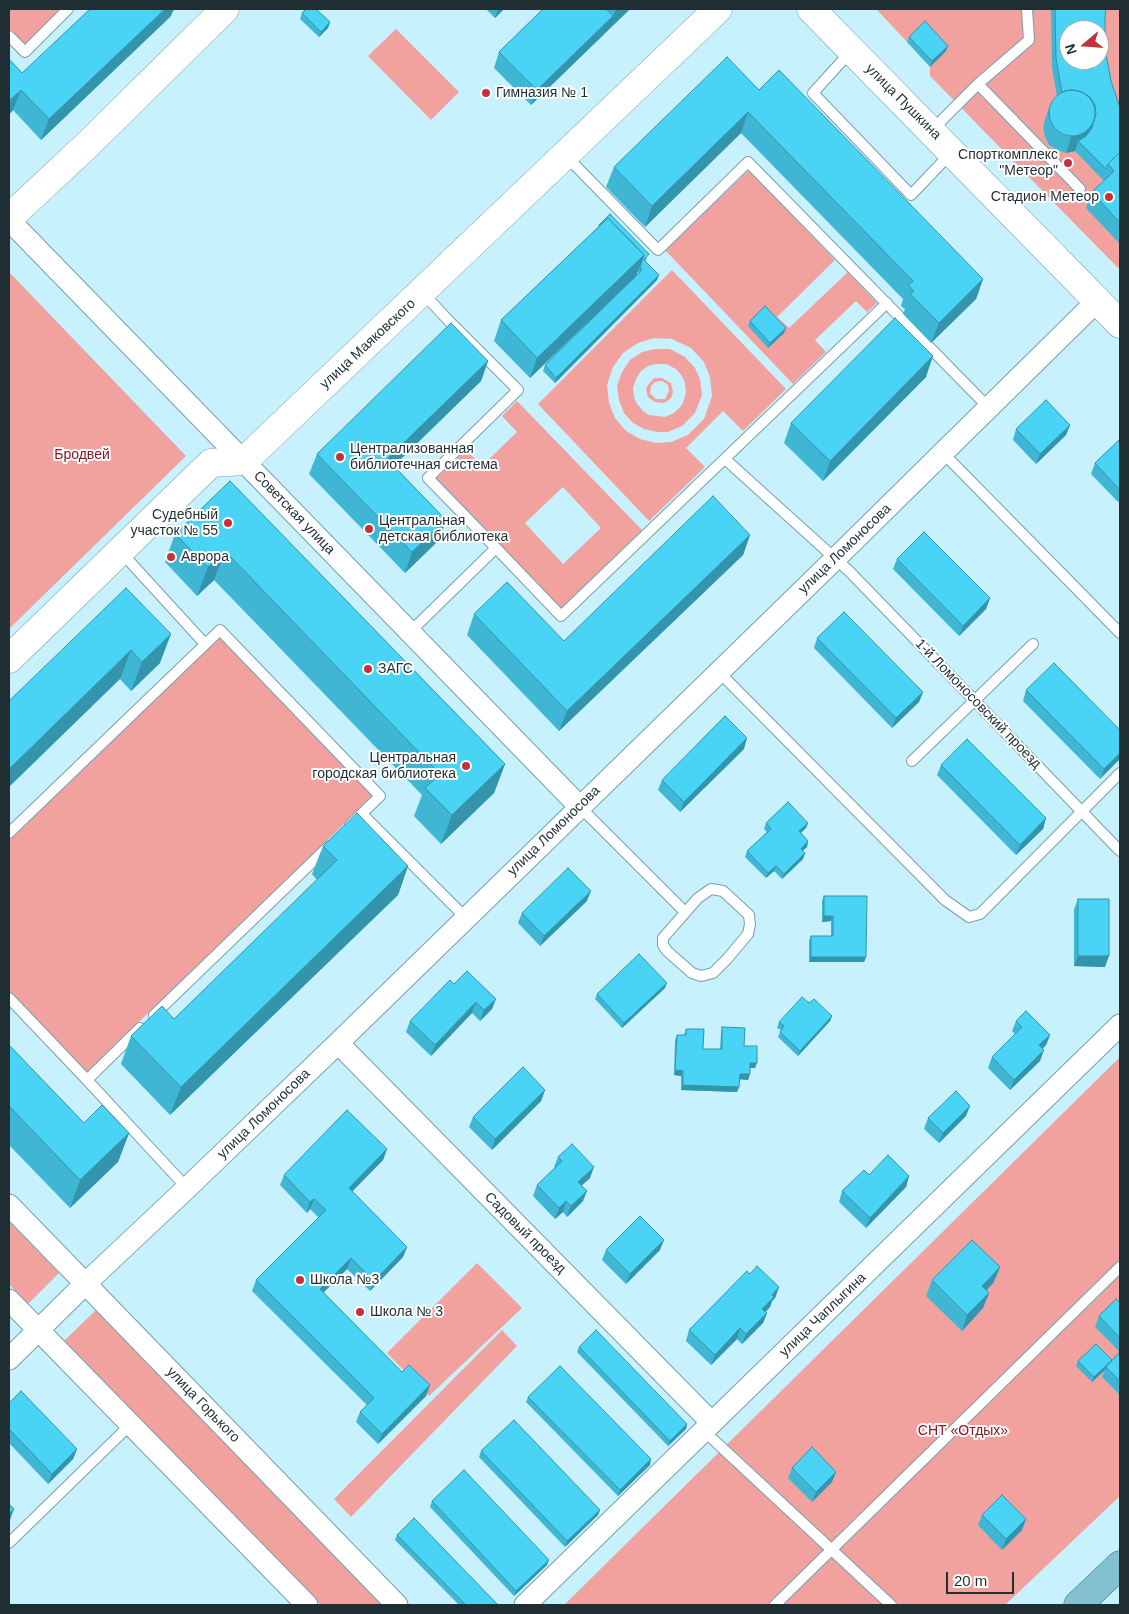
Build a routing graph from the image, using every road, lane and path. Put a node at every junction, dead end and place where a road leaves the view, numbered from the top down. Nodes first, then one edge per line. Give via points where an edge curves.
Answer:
1 (68, 9) edge
2 (225, 9) edge
3 (718, 9) edge
4 (811, 9) edge
5 (1027, 9) edge
6 (9, 36) edge
7 (852, 50) junction
8 (978, 84) junction
9 (932, 131) junction
10 (952, 152) junction
11 (564, 155) junction
12 (1080, 189) dead end
13 (9, 219) edge
14 (422, 292) junction
15 (1097, 300) junction
16 (887, 303) junction
17 (1120, 324) edge
18 (989, 408) junction
19 (943, 453) junction
20 (725, 459) junction
21 (244, 461) junction
22 (496, 548) junction
23 (120, 551) junction
24 (835, 559) junction
25 (410, 632) junction
26 (1120, 633) edge
27 (205, 644) junction
28 (1033, 644) dead end
29 (9, 658) edge
30 (718, 672) junction
31 (974, 701) junction
32 (912, 761) dead end
33 (1120, 773) edge
34 (580, 806) junction
35 (1082, 812) junction
36 (362, 814) junction
37 (9, 833) edge
38 (1120, 850) edge
39 (685, 912) junction
40 (465, 917) junction
41 (9, 998) edge
42 (1120, 1025) edge
43 (338, 1043) junction
44 (87, 1080) junction
45 (187, 1188) junction
46 (9, 1205) edge
47 (1120, 1267) edge
48 (85, 1284) junction
49 (9, 1300) edge
50 (38, 1330) junction
51 (9, 1359) edge
52 (130, 1425) junction
53 (708, 1427) junction
54 (9, 1543) edge
55 (831, 1549) junction
56 (1120, 1566) edge
57 (307, 1605) edge
58 (398, 1605) edge
59 (526, 1605) edge
60 (775, 1605) edge
61 (891, 1605) edge
62 (1078, 1605) edge

1 - 6 lane via 24,52
2 - 13 street
3 - 11 street, улица Маяковского
4 - 7 street, улица Пушкина
5 - 8 lane via 1029,40
7 - 9 street, улица Пушкина
7 - 10 lane via 814,93 911,195
8 - 9 lane
8 - 12 lane
9 - 10 street, улица Пушкина
10 - 15 street, улица Пушкина
11 - 14 street, улица Маяковского
11 - 16 lane via 658,250 748,162
13 - 21 street, Советская улица
14 - 21 street, улица Маяковского
14 - 22 lane via 518,390 428,478
15 - 17 street, улица Пушкина
15 - 18 street, улица Ломоносова
16 - 18 lane
16 - 20 lane
18 - 19 street, улица Ломоносова
19 - 24 street, улица Ломоносова
19 - 26 lane
20 - 22 lane via 561,616
20 - 24 lane, 1-й Ломоносовский проезд
21 - 23 street via 211,463
21 - 25 street, Советская улица
22 - 25 lane
23 - 27 lane
23 - 29 street
24 - 30 street, улица Ломоносова
24 - 31 lane, 1-й Ломоносовский проезд
25 - 34 street, Советская улица
27 - 36 lane via 220,630 380,796
27 - 37 lane
28 - 31 lane
30 - 34 street, улица Ломоносова
30 - 35 lane via 945,900 969,917 980,914
31 - 32 lane
31 - 35 lane, 1-й Ломоносовский проезд
33 - 35 lane
34 - 39 lane
34 - 40 street, улица Ломоносова
35 - 38 lane, 1-й Ломоносовский проезд
36 - 40 lane
36 - 44 lane
39 - 39 lane via 712,889 723,891 748,915 748,934 713,973 701,976 692,973 663,944 663,938
40 - 43 street, улица Ломоносова
41 - 44 lane
42 - 53 street, улица Чаплыгина
43 - 45 street, улица Ломоносова
43 - 53 street, Садовый проезд
44 - 45 lane
45 - 48 street, улица Ломоносова
46 - 48 street, улица Горького
47 - 55 lane
48 - 50 street, улица Ломоносова
48 - 58 street, улица Горького
49 - 50 street
50 - 51 street, улица Ломоносова
50 - 52 street
52 - 54 lane
52 - 57 street
53 - 55 lane
53 - 59 street, улица Чаплыгина
55 - 60 lane
55 - 61 lane
56 - 62 main road

